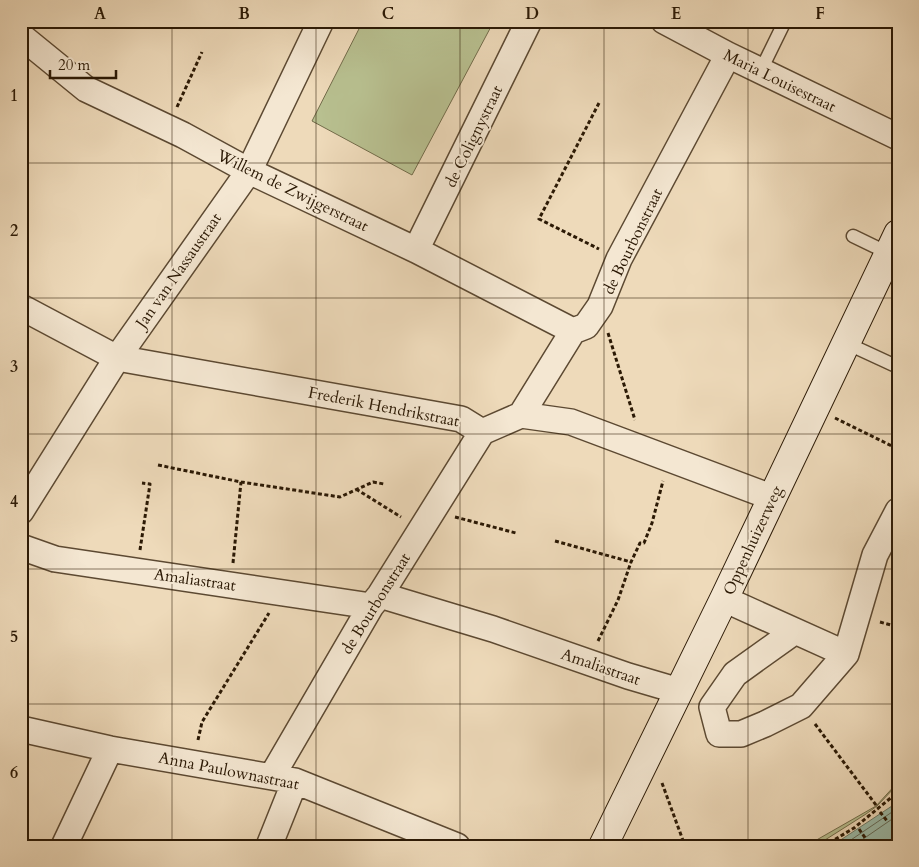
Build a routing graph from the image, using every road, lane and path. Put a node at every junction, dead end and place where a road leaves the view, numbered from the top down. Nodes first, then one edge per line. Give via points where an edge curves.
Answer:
1 (321, 21) edge
2 (529, 21) edge
3 (664, 21) edge
4 (785, 21) edge
5 (21, 36) edge
6 (202, 52) dead end
7 (728, 55) junction
8 (761, 70) junction
9 (599, 103) dead end
10 (167, 128) junction
11 (898, 137) edge
12 (248, 170) junction
13 (854, 236) dead end
14 (893, 244) edge
15 (416, 250) junction
16 (619, 259) junction
17 (600, 306) junction
18 (21, 307) edge
19 (573, 331) junction
20 (846, 343) junction
21 (117, 358) junction
22 (898, 368) edge
23 (815, 408) junction
24 (521, 415) junction
25 (482, 432) junction
26 (898, 449) edge
27 (643, 450) junction
28 (669, 459) junction
29 (158, 465) dead end
30 (241, 482) junction
31 (142, 483) dead end
32 (384, 484) dead end
33 (356, 489) junction
34 (771, 498) junction
35 (898, 510) edge
36 (21, 511) edge
37 (427, 520) junction
38 (516, 533) dead end
39 (555, 541) dead end
40 (21, 547) edge
41 (140, 555) dead end
42 (631, 562) junction
43 (233, 566) dead end
44 (282, 591) junction
45 (724, 599) junction
46 (376, 600) junction
47 (795, 631) junction
48 (846, 654) junction
49 (588, 662) junction
50 (679, 691) junction
51 (801, 706) junction
52 (21, 729) edge
53 (110, 749) junction
54 (650, 750) junction
55 (194, 763) junction
56 (283, 778) junction
57 (898, 792) edge
58 (880, 811) junction
59 (888, 822) dead end
60 (859, 829) dead end
61 (866, 839) dead end
62 (64, 846) edge
63 (269, 846) edge
64 (457, 846) edge
65 (603, 846) edge
66 (685, 846) edge
67 (824, 846) edge

1 - 12 street, Jan van Nassaustraat
2 - 15 street, de Colignystraat
3 - 7 street, Maria Louisestraat
4 - 8 lane
5 - 10 street, Willem de Zwijgerstraat via 86,89
6 - 10 path
7 - 8 street, Maria Louisestraat
7 - 16 street, de Bourbonstraat
8 - 11 street, Maria Louisestraat
9 - 16 path via 539,219
10 - 12 street, Willem de Zwijgerstraat
12 - 15 street, Willem de Zwijgerstraat
12 - 21 street, Jan van Nassaustraat
13 - 14 lane
14 - 20 main road, Oppenhuizerweg
15 - 19 street, Willem de Zwijgerstraat
16 - 17 street, de Bourbonstraat
17 - 19 street, de Bourbonstraat via 586,326
17 - 27 path
18 - 21 street, Frederik Hendrikstraat
19 - 24 street, de Bourbonstraat
20 - 22 lane
20 - 23 main road, Oppenhuizerweg
21 - 25 street, Frederik Hendrikstraat via 461,419
21 - 36 street, Jan van Nassaustraat
23 - 26 path
23 - 34 main road, Oppenhuizerweg
24 - 25 street
24 - 27 street via 571,422
25 - 37 street, de Bourbonstraat
27 - 28 street
28 - 34 street
28 - 42 path via 652,522 644,543 640,543
29 - 30 path
30 - 33 path via 340,497
30 - 43 path
31 - 41 path via 150,484
32 - 33 path via 373,482
33 - 37 path
34 - 45 main road, Oppenhuizerweg
35 - 48 street via 875,555
37 - 38 path
37 - 46 street, de Bourbonstraat
39 - 42 path
40 - 44 street, Amaliastraat via 55,559
42 - 49 path via 618,600
44 - 46 street, Amaliastraat
44 - 55 path via 202,722
45 - 47 street
45 - 50 main road, Oppenhuizerweg
46 - 49 street, Amaliastraat via 493,629
46 - 56 street, de Bourbonstraat
47 - 48 street
47 - 51 street via 735,674 712,707 719,734 741,734
48 - 51 street
49 - 50 street, Amaliastraat
50 - 54 main road, Oppenhuizerweg
51 - 58 path
52 - 53 street, Anna Paulownastraat
53 - 55 street, Anna Paulownastraat
53 - 62 street
54 - 65 main road, Oppenhuizerweg
54 - 66 path
55 - 56 street, Anna Paulownastraat
56 - 63 street, de Bourbonstraat
56 - 64 street, Anna Paulownastraat
57 - 58 path
58 - 59 path
58 - 67 path
60 - 61 path

